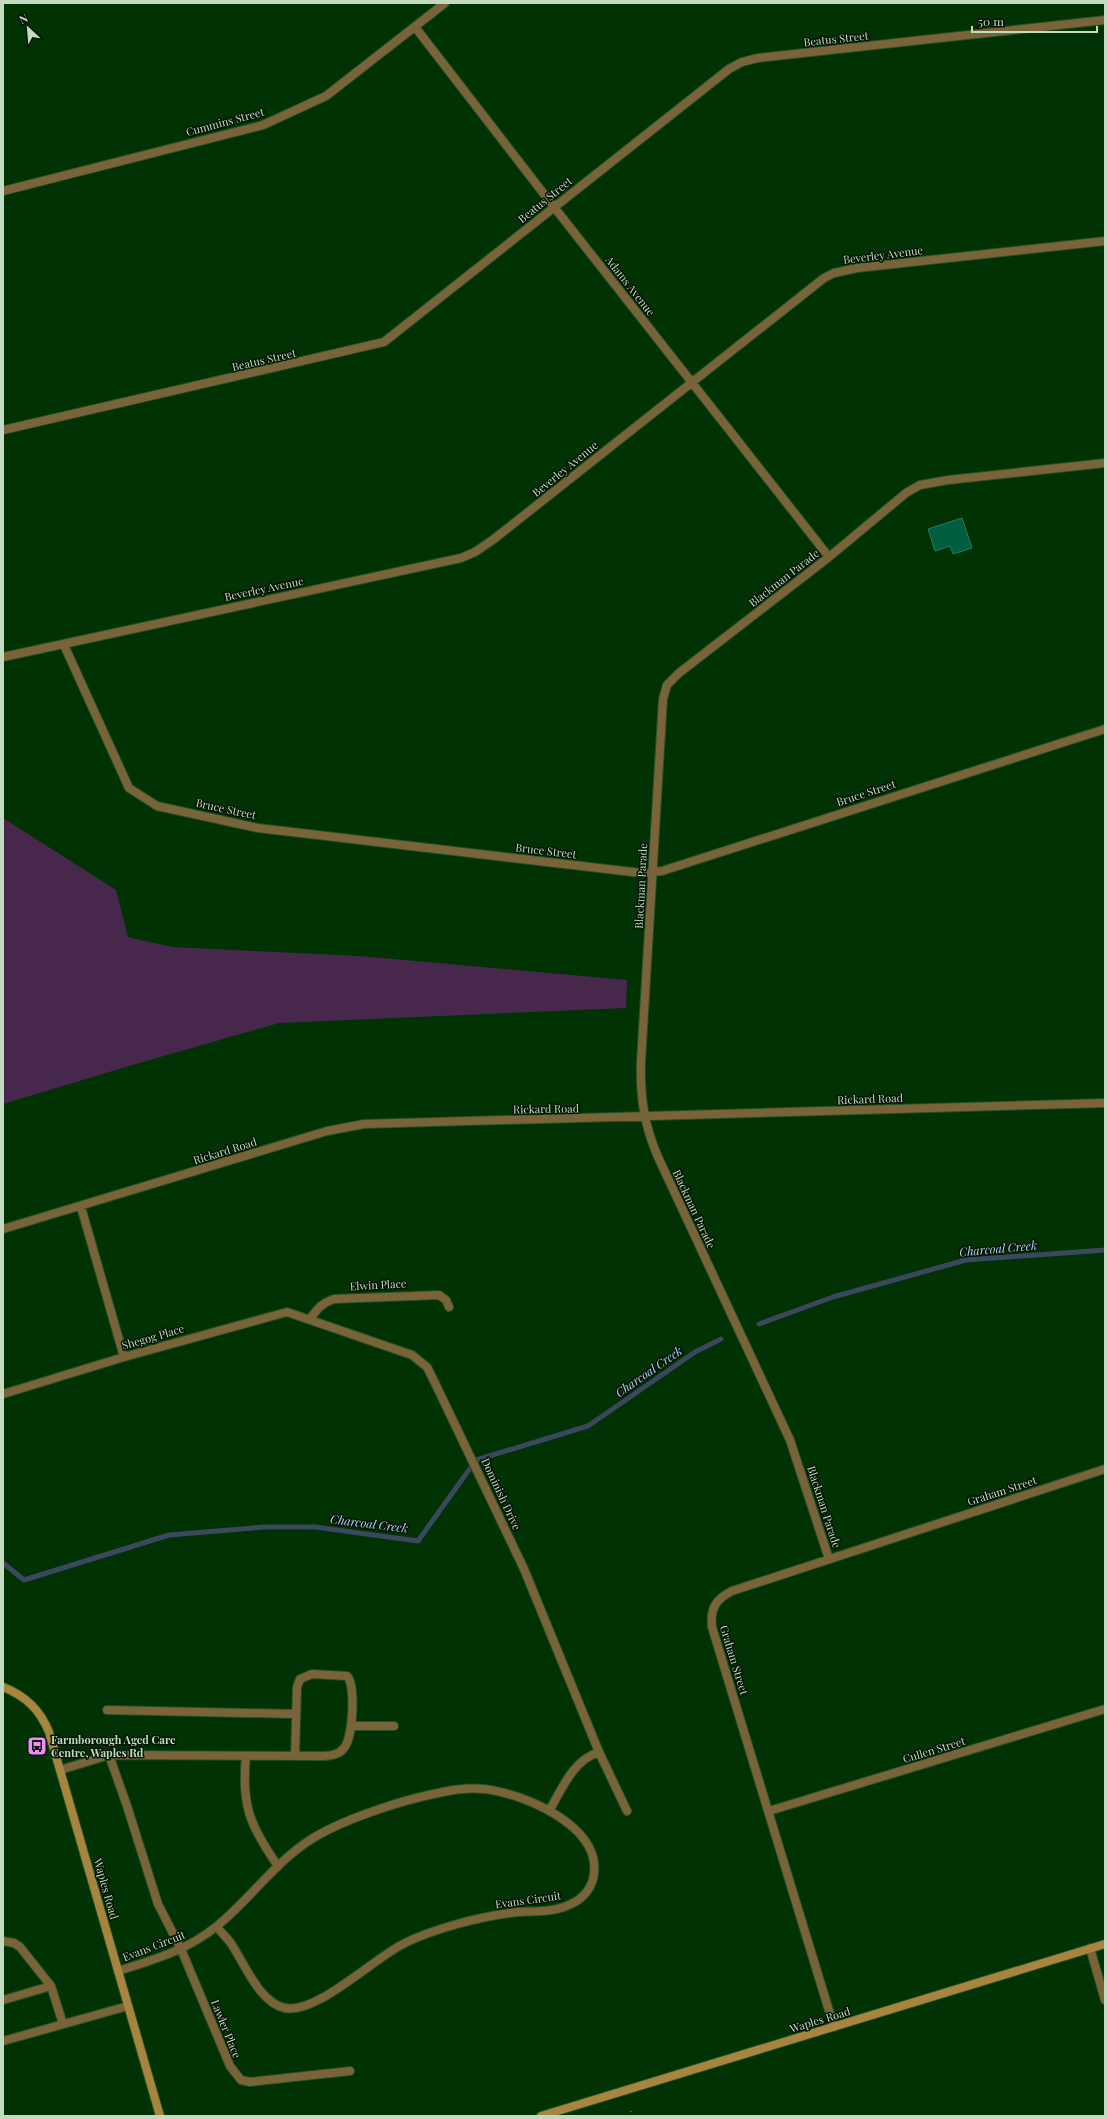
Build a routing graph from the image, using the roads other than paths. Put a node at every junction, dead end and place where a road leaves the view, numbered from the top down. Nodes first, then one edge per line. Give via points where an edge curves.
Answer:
1 (445, 3) edge
2 (1105, 20) edge
3 (415, 27) junction
4 (3, 191) edge
5 (554, 207) junction
6 (1105, 241) edge
7 (692, 382) junction
8 (3, 430) edge
9 (1105, 464) edge
10 (829, 557) junction
11 (64, 645) junction
12 (3, 657) edge
13 (1105, 729) edge
14 (653, 872) junction
15 (1105, 1103) edge
16 (644, 1117) junction
17 (81, 1207) junction
18 (3, 1229) edge
19 (449, 1307) dead end
20 (310, 1319) junction
21 (124, 1357) junction
22 (3, 1394) edge
23 (1105, 1469) edge
24 (829, 1559) junction
25 (3, 1687) edge
26 (1105, 1709) edge
27 (107, 1710) dead end
28 (296, 1714) junction
29 (351, 1726) junction
30 (394, 1726) dead end
31 (599, 1752) junction
32 (109, 1755) junction
33 (246, 1756) junction
34 (295, 1756) junction
35 (60, 1770) junction
36 (549, 1811) junction
37 (627, 1811) dead end
38 (769, 1811) junction
39 (278, 1866) junction
40 (217, 1927) junction
41 (3, 1941) edge
42 (1105, 1944) edge
43 (1090, 1948) junction
44 (182, 1949) junction
45 (118, 1971) junction
46 (51, 1986) junction
47 (3, 2000) edge
48 (1105, 2000) edge
49 (128, 2006) junction
50 (63, 2024) junction
51 (834, 2027) junction
52 (3, 2041) edge
53 (350, 2071) dead end
54 (160, 2116) edge
55 (541, 2116) edge

1 - 3 street, Cummins Street
2 - 5 street, Beatus Street via 758,58 742,62 729,69
3 - 4 street, Cummins Street via 326,96 263,125
3 - 5 street, Adams Avenue
5 - 7 street, Adams Avenue
5 - 8 street, Beatus Street via 384,342
6 - 7 street, Beverley Avenue via 858,268 834,273 824,278
7 - 10 street, Adams Avenue
7 - 11 street, Beverley Avenue via 475,552 461,558
9 - 10 street, Blackman Parade via 920,485 906,493
10 - 14 street, Blackman Parade via 667,685 663,699
11 - 12 street, Beverley Avenue
11 - 14 street, Bruce Street via 129,788 157,806 258,828 642,873
13 - 14 street, Bruce Street
14 - 16 street, Blackman Parade via 641,1062 641,1102
15 - 16 street, Rickard Road
16 - 17 street, Rickard Road via 345,1126
16 - 24 street, Blackman Parade via 658,1157 790,1440
17 - 18 street, Rickard Road
17 - 21 street
19 - 20 street, Elwin Place via 439,1294 334,1299 321,1305
20 - 21 street, Shegog Place via 287,1312
20 - 31 street, Dominish Drive via 400,1350 421,1360 427,1367 524,1569
21 - 22 street, Shegog Place
23 - 24 street, Graham Street
24 - 38 street, Graham Street via 732,1591 713,1605 712,1626
25 - 35 street, Waples Road via 18,1694 39,1712 49,1732
26 - 38 street, Cullen Street
27 - 28 street
28 - 29 street via 297,1687 303,1676 344,1675 351,1683
28 - 34 street
29 - 30 street
29 - 34 street via 348,1743 337,1754
31 - 36 street via 588,1756 570,1774
31 - 37 street, Dominish Drive
32 - 33 street
32 - 35 street
32 - 44 street via 158,1904
33 - 34 street
33 - 39 street via 245,1801 256,1832
35 - 45 street, Waples Road
36 - 39 street, Evans Circuit via 528,1801 485,1789 441,1792 340,1825 309,1841
36 - 40 street, Evans Circuit via 580,1834 592,1853 595,1864 591,1885 575,1902 553,1910 492,1916 421,1936 389,1952 322,1999 303,2008 285,2008 267,1998 229,1940
38 - 51 street, Graham Street
39 - 40 street, Evans Circuit
40 - 44 street, Evans Circuit
41 - 46 street via 20,1947
42 - 43 street, Waples Road
43 - 48 street
43 - 51 street, Waples Road
44 - 45 street, Evans Circuit
44 - 53 street, Lawler Place via 230,2066 241,2080 250,2082
45 - 49 street, Waples Road
46 - 47 street
46 - 50 street
49 - 50 street
49 - 54 street, Waples Road
50 - 52 street
51 - 55 street, Waples Road

